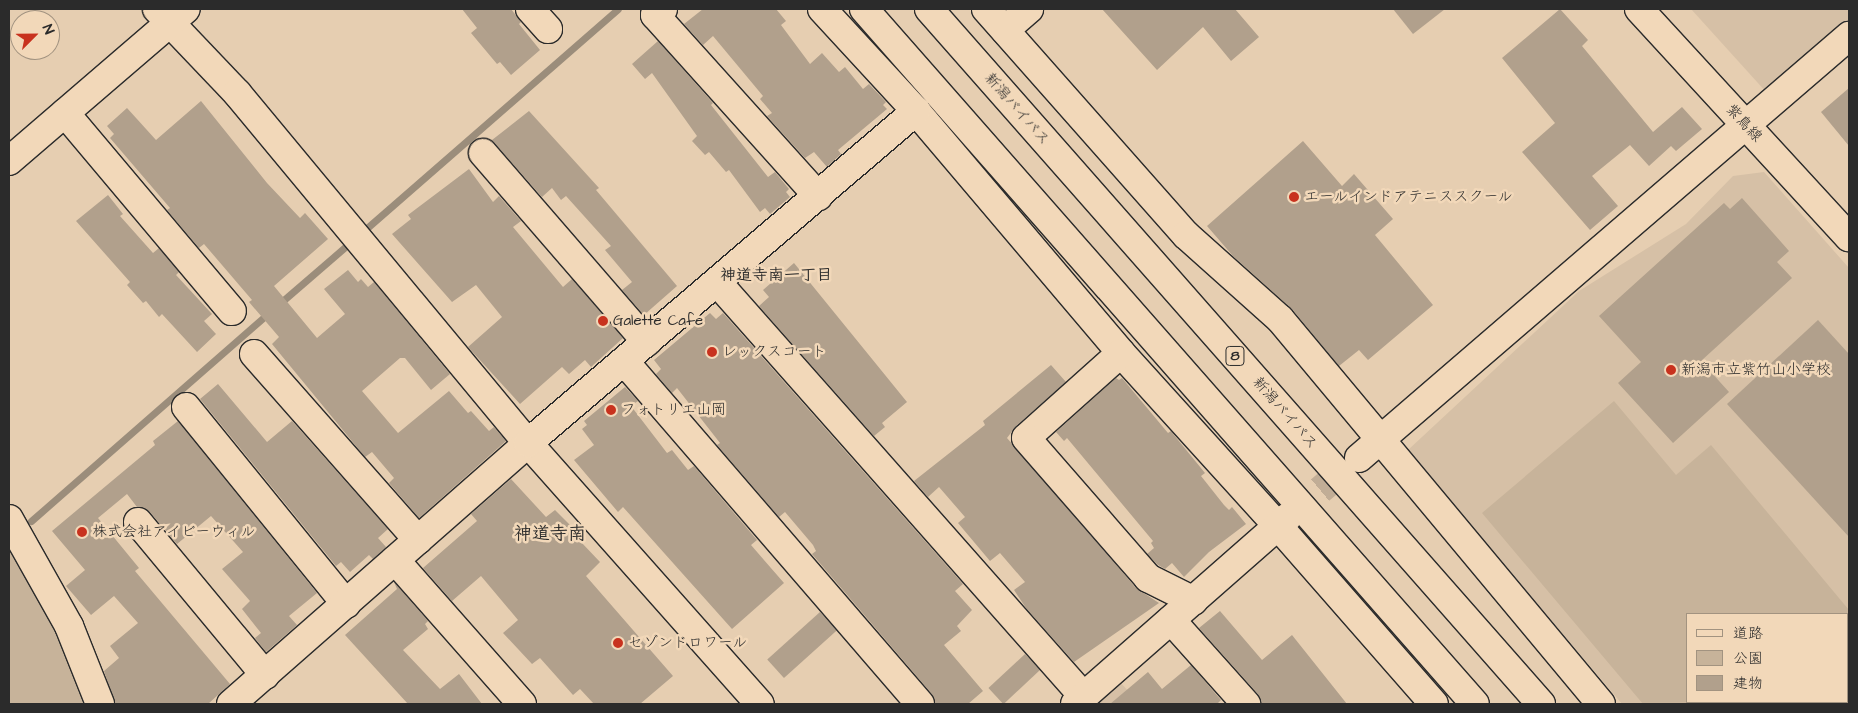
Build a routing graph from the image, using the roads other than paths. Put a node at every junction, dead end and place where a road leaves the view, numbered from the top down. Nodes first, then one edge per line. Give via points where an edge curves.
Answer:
1 (530, 9) edge
2 (664, 9) edge
3 (822, 9) edge
4 (864, 9) edge
5 (929, 9) edge
6 (986, 9) edge
7 (1029, 9) edge
8 (1639, 9) edge
9 (171, 13) edge
10 (548, 29) dead end
11 (1005, 30) junction
12 (1849, 36) edge
13 (916, 111) junction
14 (65, 112) junction
15 (1747, 126) junction
16 (483, 154) dead end
17 (9, 161) edge
18 (818, 196) junction
19 (1849, 237) edge
20 (717, 282) junction
21 (232, 311) dead end
22 (647, 342) junction
23 (1120, 353) junction
24 (254, 354) dead end
25 (624, 361) junction
26 (186, 407) dead end
27 (1379, 437) junction
28 (528, 443) junction
29 (1359, 458) tunnel mouth
30 (9, 519) edge
31 (138, 522) dead end
32 (1283, 522) junction
33 (418, 540) junction
34 (395, 560) junction
35 (1194, 601) junction
36 (346, 604) junction
37 (1171, 620) junction
38 (265, 675) junction
39 (1080, 701) edge
40 (100, 704) edge
41 (232, 704) edge
42 (522, 704) edge
43 (760, 704) edge
44 (920, 704) edge
45 (1246, 704) edge
46 (1434, 704) edge
47 (1475, 704) edge
48 (1541, 704) edge
49 (1601, 704) edge

1 - 10 main road
2 - 18 main road via 655,16
3 - 13 main road
4 - 47 main road
5 - 48 main road, 新潟バイパス / 8
6 - 11 main road
7 - 11 main road
8 - 15 main road, 紫鳥線
9 - 14 main road
9 - 28 main road
11 - 27 main road via 1186,235 1280,319
12 - 15 main road
13 - 18 main road
13 - 23 main road
14 - 17 main road
14 - 21 main road
15 - 19 main road, 紫鳥線
15 - 27 main road
16 - 22 main road
18 - 20 main road
20 - 22 main road
20 - 39 main road
22 - 25 main road
23 - 32 main road
23 - 35 main road via 1026,438 1148,578
24 - 33 main road
25 - 28 main road
25 - 44 main road
26 - 36 main road
27 - 29 main road
27 - 49 main road
28 - 33 main road
28 - 43 main road
30 - 40 main road via 69,626
31 - 38 main road
32 - 35 main road
32 - 46 main road
33 - 34 main road
34 - 36 main road
34 - 42 main road
35 - 37 main road
36 - 38 main road
37 - 39 main road
37 - 45 main road
38 - 41 main road

